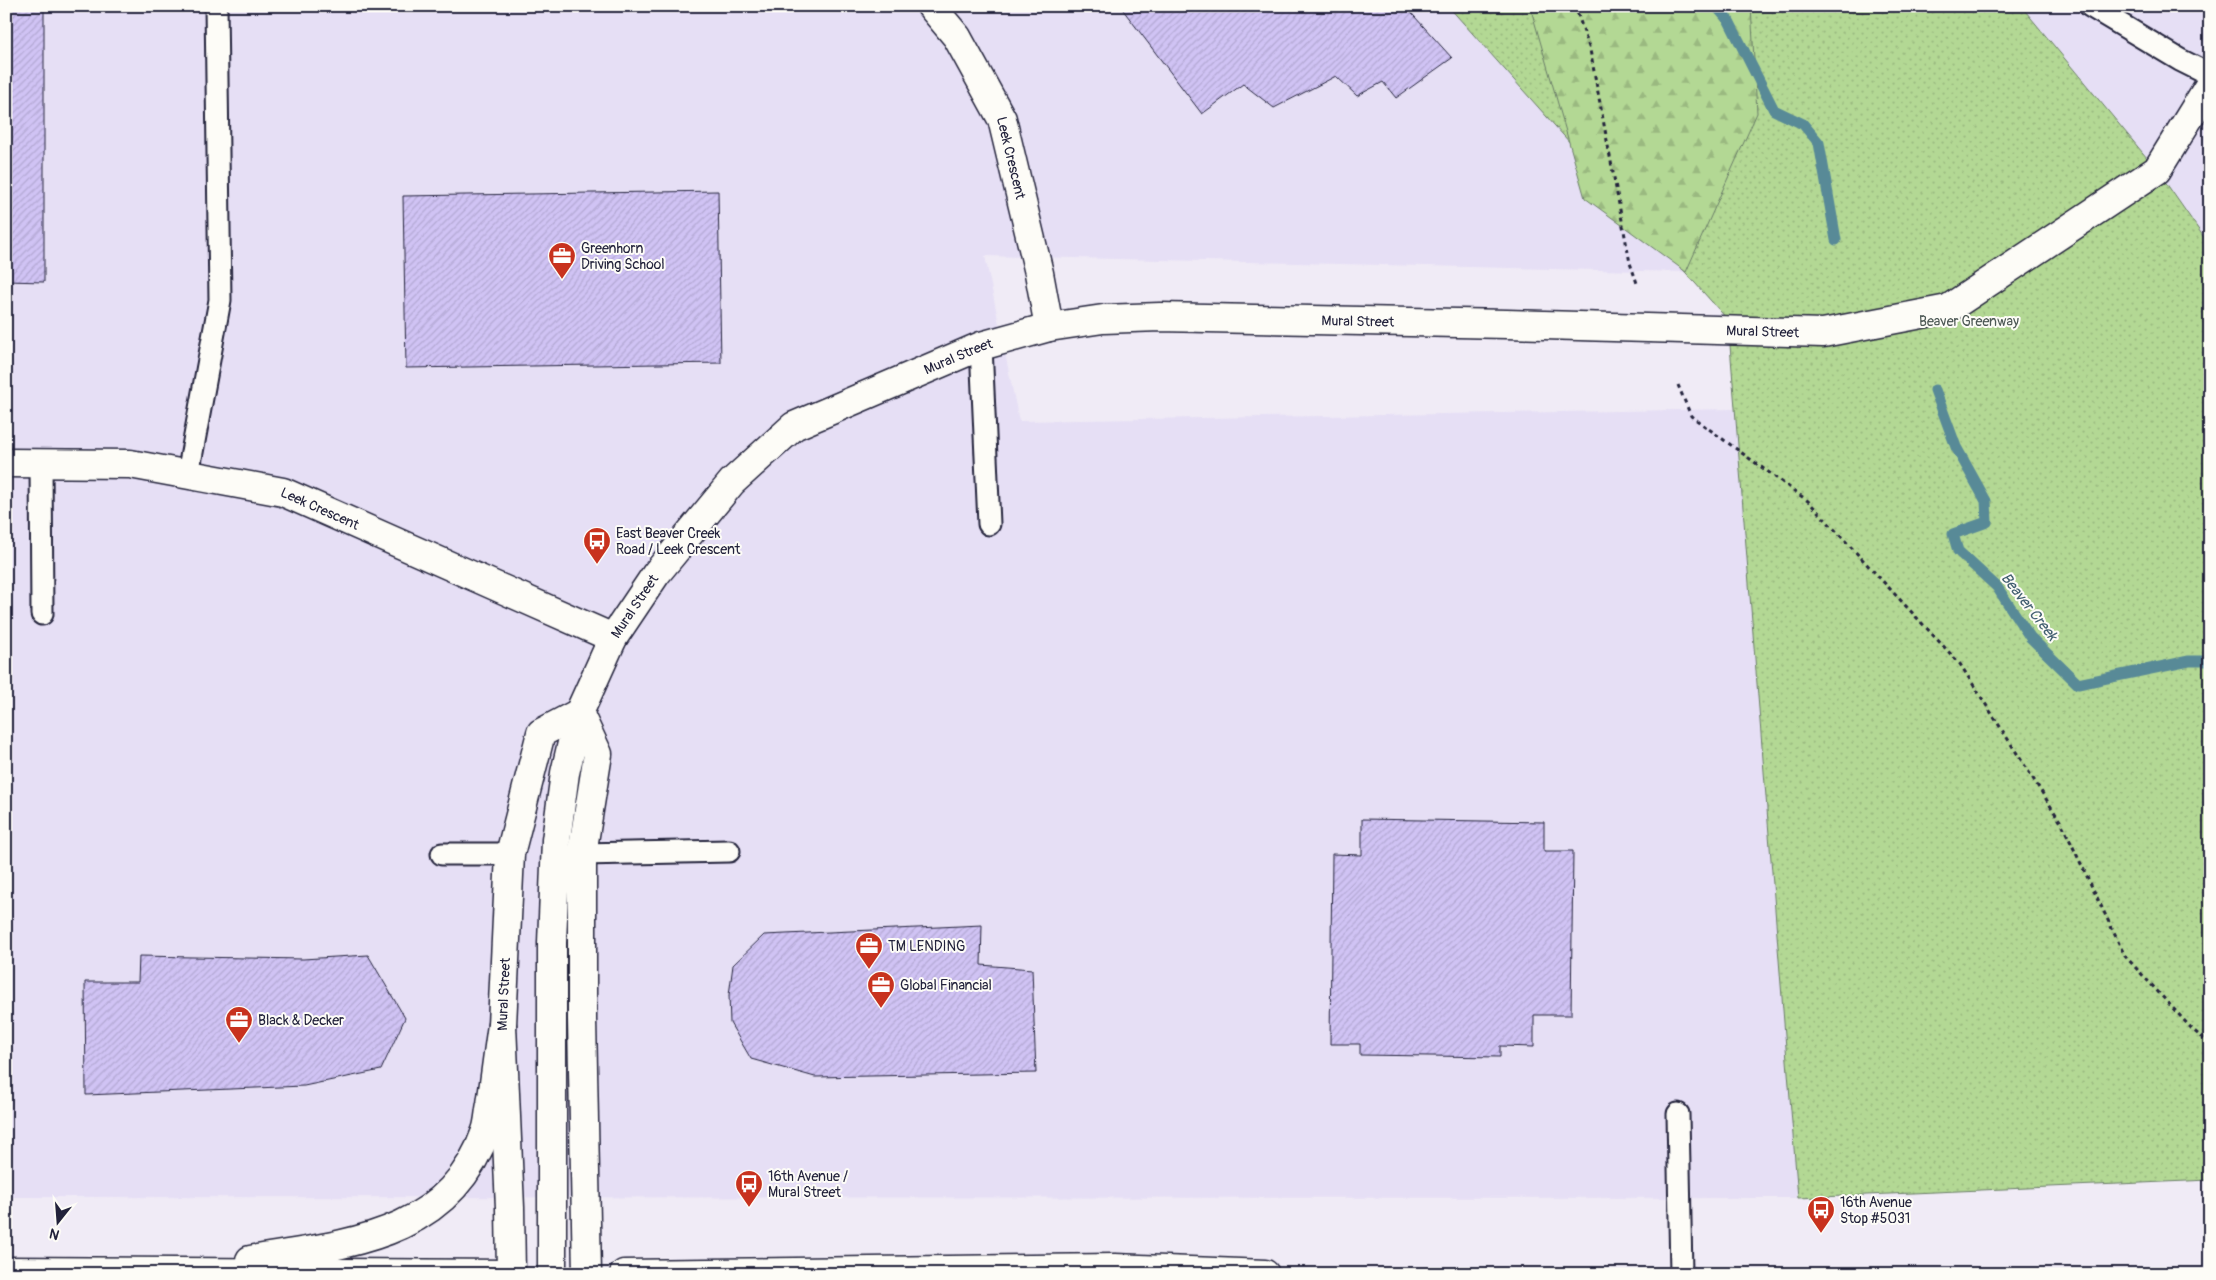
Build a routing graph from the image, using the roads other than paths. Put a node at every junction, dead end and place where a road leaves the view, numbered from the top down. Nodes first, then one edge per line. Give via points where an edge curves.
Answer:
1 (216, 6) edge
2 (930, 6) edge
3 (2103, 10) edge
4 (2210, 75) edge
5 (2210, 84) edge
6 (1049, 327) junction
7 (981, 346) junction
8 (6, 463) edge
9 (41, 463) junction
10 (188, 474) junction
11 (989, 524) dead end
12 (42, 614) dead end
13 (613, 638) junction
14 (579, 713) junction
15 (729, 851) dead end
16 (442, 854) dead end
17 (510, 854) junction
18 (582, 854) junction
19 (502, 1025) junction
20 (1678, 1114) dead end
21 (6, 1271) edge
22 (175, 1272) junction
23 (511, 1274) edge
24 (552, 1274) edge
25 (587, 1274) edge
26 (624, 1274) edge
27 (1266, 1274) edge
28 (1681, 1274) edge

1 - 10 lane via 220,300
2 - 6 street, Leek Crescent via 957,37 1002,119
3 - 4 lane via 2180,60
5 - 6 street, Mural Street via 2157,170 1948,309 1823,334 1160,318 1103,319
6 - 7 street, Mural Street
7 - 11 lane
7 - 13 street, Mural Street via 794,426 732,482 656,574
8 - 9 street, Leek Crescent
9 - 10 street, Leek Crescent via 130,464
9 - 12 lane
10 - 13 street, Leek Crescent via 283,492
13 - 14 street, Mural Street
14 - 17 street, Mural Street via 541,733
14 - 18 street via 598,754
14 - 24 street via 565,773 556,840 551,963
15 - 18 lane
16 - 17 lane
17 - 19 street, Mural Street
18 - 25 street
19 - 22 street via 486,1130 459,1181 438,1202 390,1231 349,1243
19 - 23 street, Mural Street
20 - 28 lane
21 - 22 street
22 - 23 street
26 - 27 street via 1115,1268

